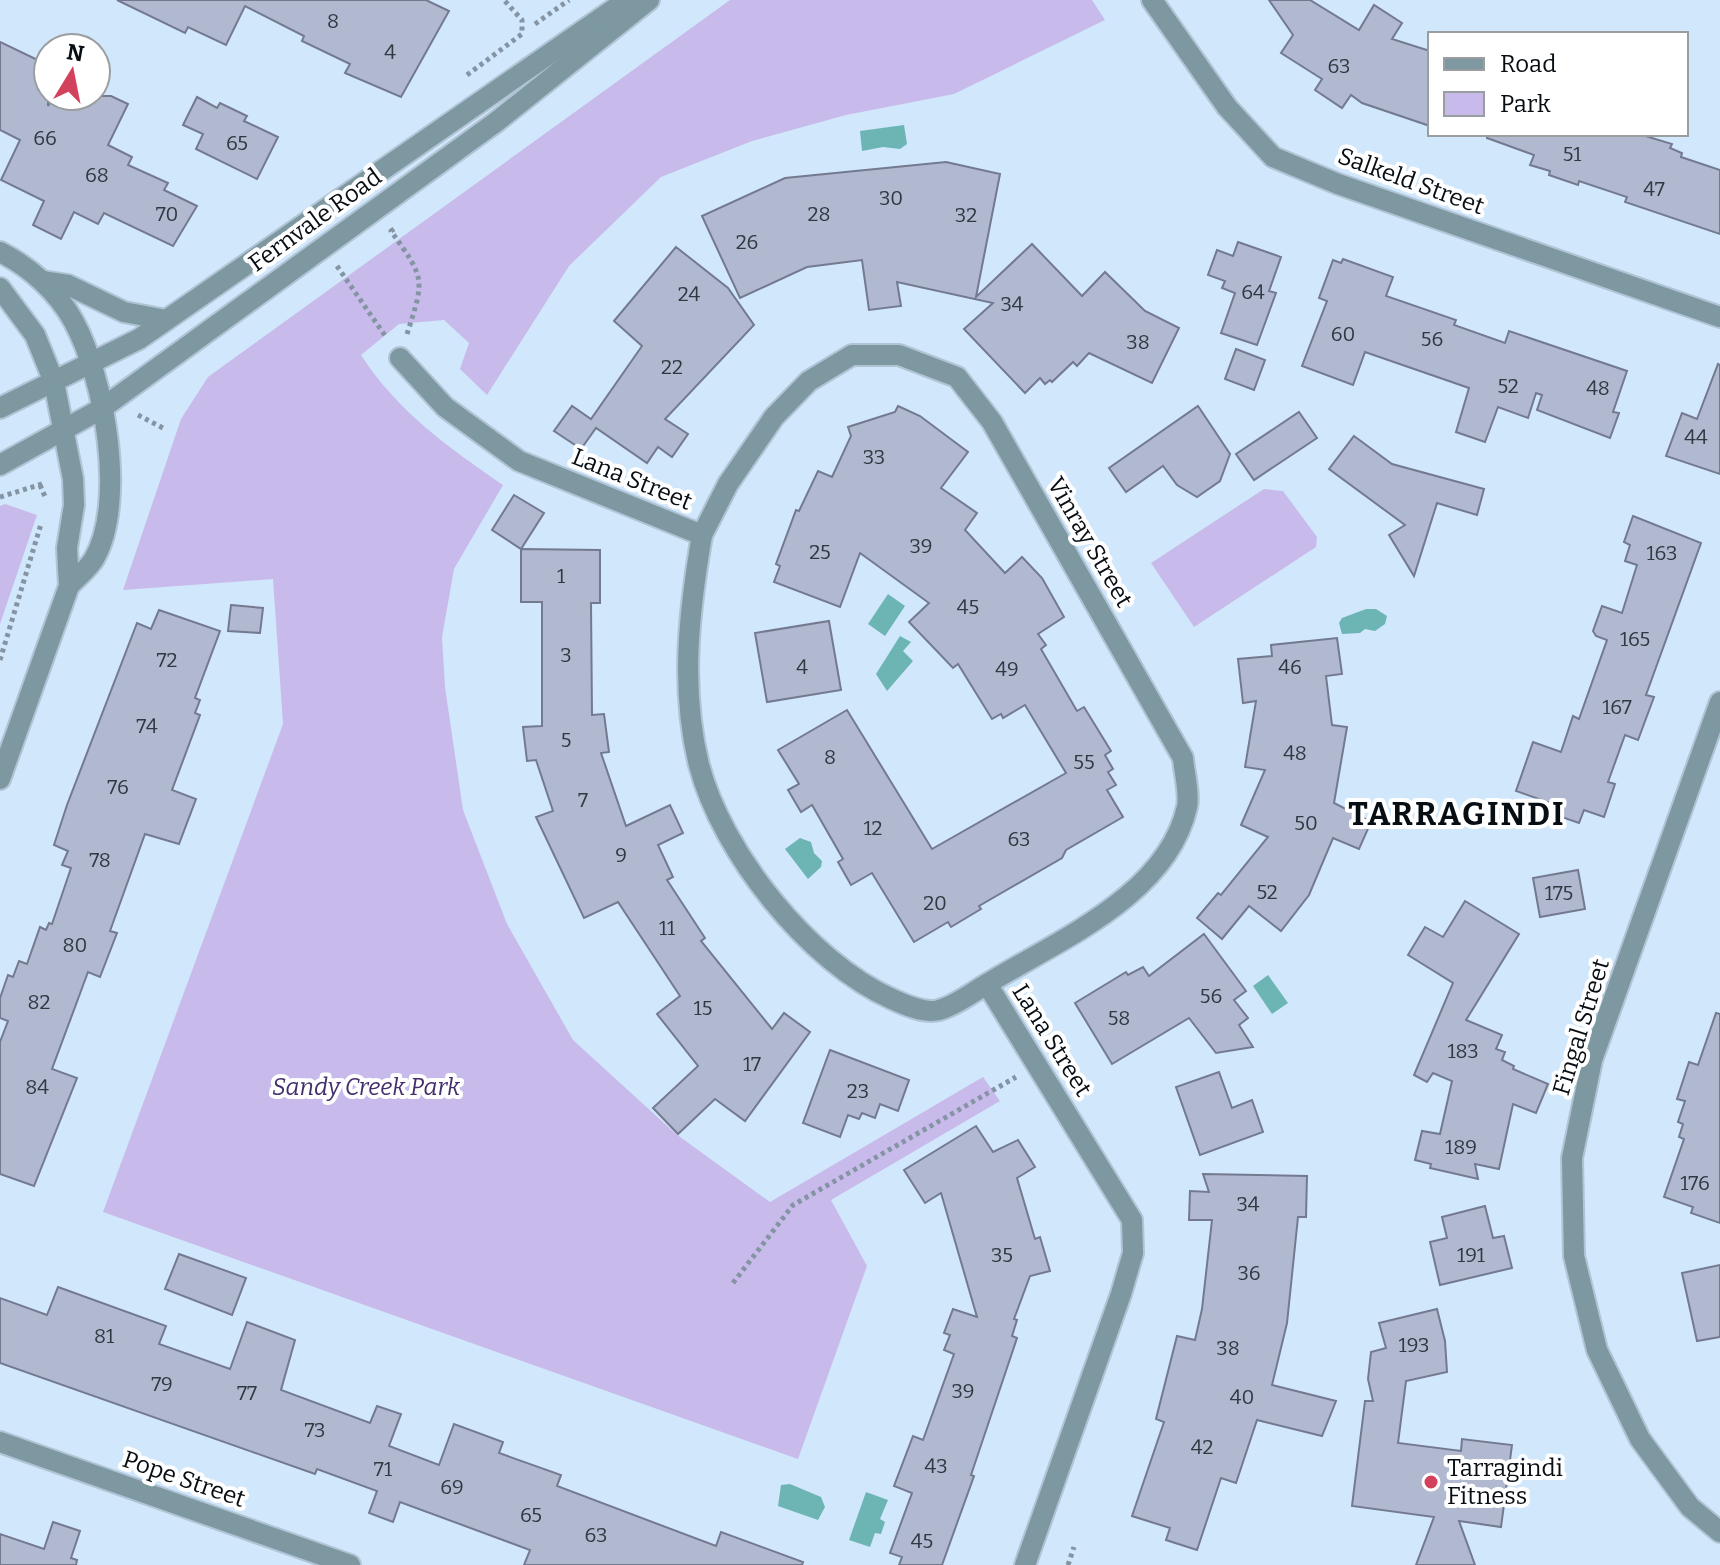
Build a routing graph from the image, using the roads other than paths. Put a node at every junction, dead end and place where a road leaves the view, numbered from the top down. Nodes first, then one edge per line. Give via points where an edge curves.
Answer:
1 (649, 0) edge
2 (1152, 0) edge
3 (615, 8) edge
4 (0, 252) edge
5 (42, 281) junction
6 (0, 288) edge
7 (1720, 317) edge
8 (166, 320) junction
9 (400, 358) road end
10 (92, 364) junction
11 (54, 382) junction
12 (0, 408) edge
13 (101, 409) junction
14 (64, 432) junction
15 (0, 465) edge
16 (702, 535) junction
17 (69, 586) junction
18 (1720, 702) edge
19 (0, 779) edge
20 (987, 984) junction
21 (0, 1442) edge
22 (1720, 1532) edge
23 (350, 1565) edge
24 (1025, 1565) edge

1 - 3 street, Fernvale Road
2 - 7 street, Salkeld Street via 1227,107 1273,157
3 - 8 street, Fernvale Road
3 - 13 street, Fernvale Road via 496,122
4 - 5 street
5 - 8 street via 68,285 124,312
5 - 10 street via 75,324
6 - 11 street via 35,335
8 - 10 street, Fernvale Road
9 - 16 street, Lana Street via 445,407 519,461
10 - 11 street, Fernvale Road
10 - 13 street
11 - 12 street, Fernvale Road
11 - 14 street
13 - 14 street, Fernvale Road
13 - 17 street via 109,450 109,503 94,559
14 - 15 street, Fernvale Road
14 - 17 street via 74,505 67,548
16 - 20 street, Lana Street via 686,671 699,765 726,833 780,910 845,972 886,996 938,1011
16 - 20 street, Vinray Street via 728,484 774,417 809,381 852,355 899,355 957,377 992,422 1183,758 1187,805 1163,861 1131,895
17 - 19 street
18 - 22 street, Fingal Street via 1592,1060 1572,1158 1574,1256 1597,1350 1640,1439 1690,1507
20 - 24 street, Lana Street via 1132,1220 1133,1253 1121,1294
21 - 23 street, Pope Street

